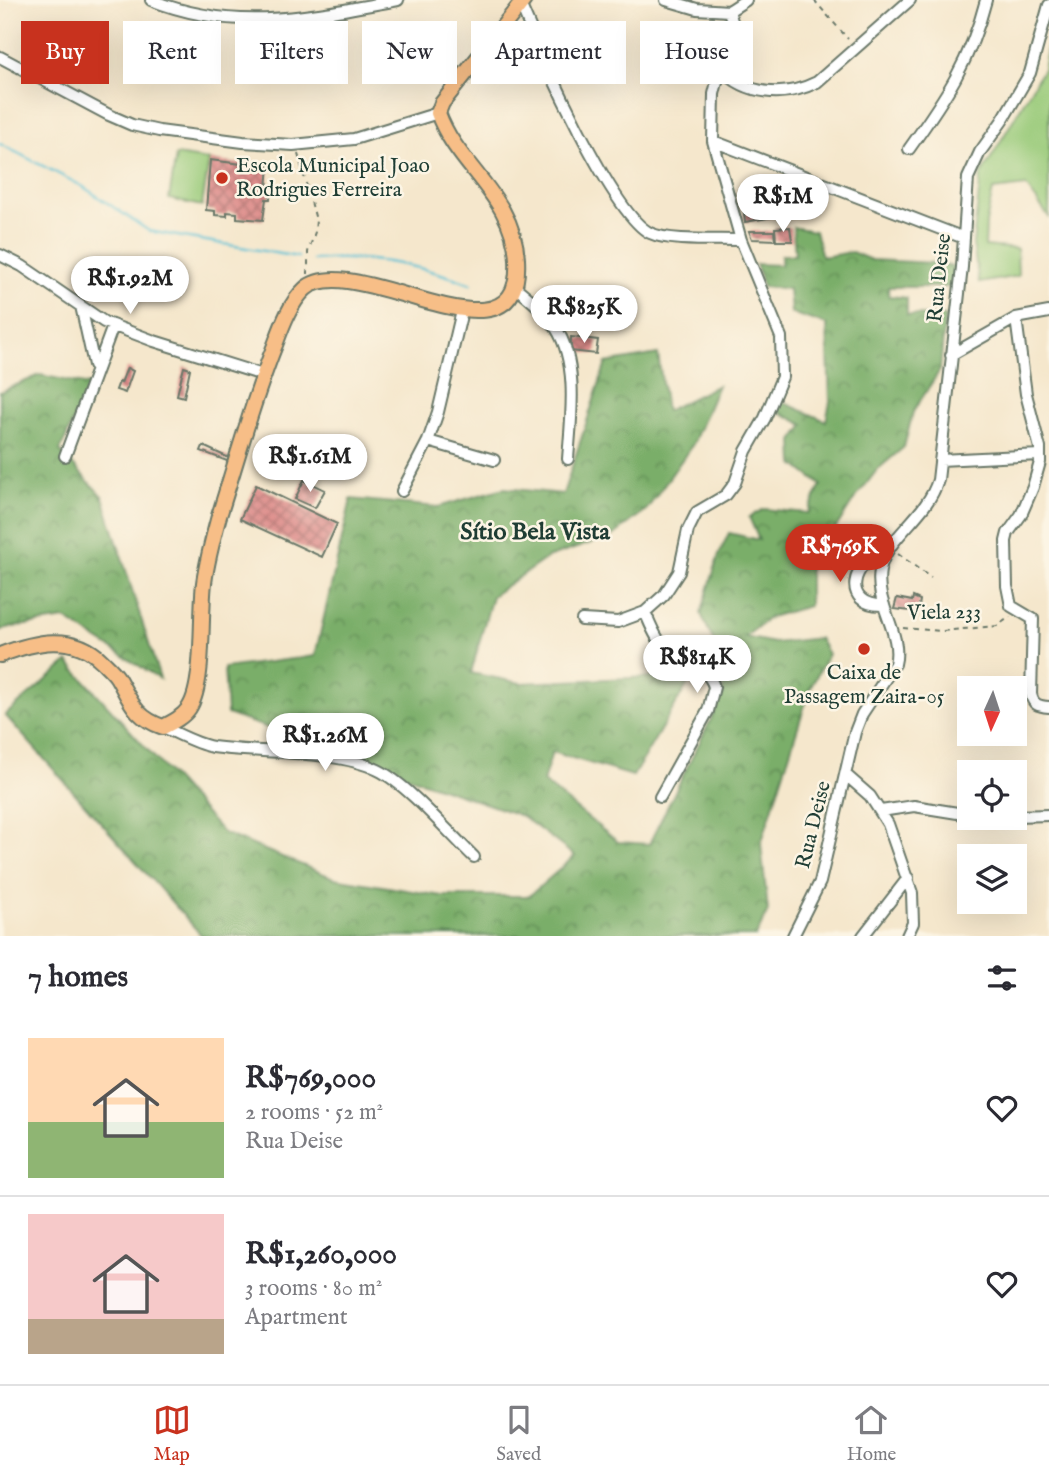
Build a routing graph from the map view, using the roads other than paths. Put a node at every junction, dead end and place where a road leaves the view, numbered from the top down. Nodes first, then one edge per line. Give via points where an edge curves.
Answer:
1 (151, 0) edge
2 (398, 0) edge
3 (666, 0) edge
4 (746, 0) edge
5 (910, 0) edge
6 (986, 0) edge
7 (522, 3) edge
8 (1049, 5) edge
9 (729, 11) junction
10 (732, 21) edge
11 (0, 57) edge
12 (717, 84) edge
13 (739, 84) edge
14 (438, 113) junction
15 (713, 141) junction
16 (909, 149) dead end
17 (964, 238) junction
18 (741, 240) junction
19 (0, 255) edge
20 (513, 285) junction
21 (81, 306) junction
22 (462, 311) junction
23 (1049, 312) edge
24 (1016, 318) junction
25 (113, 326) junction
26 (951, 355) junction
27 (94, 365) dead end
28 (263, 375) junction
29 (428, 440) junction
30 (1040, 455) junction
31 (65, 456) dead end
32 (568, 458) dead end
33 (494, 460) dead end
34 (940, 460) junction
35 (401, 492) dead end
36 (887, 552) junction
37 (884, 605) junction
38 (645, 612) junction
39 (582, 620) dead end
40 (0, 655) edge
41 (1049, 707) edge
42 (163, 727) junction
43 (846, 775) junction
44 (660, 797) dead end
45 (881, 811) junction
46 (957, 812) edge
47 (1049, 815) edge
48 (1027, 816) edge
49 (474, 857) dead end
50 (908, 878) junction
51 (793, 936) edge
52 (863, 936) edge
53 (907, 936) edge

1 - 2 street via 254,21 306,18
3 - 9 street via 697,9
4 - 9 street
5 - 13 street via 817,82 790,92
6 - 16 street via 950,92
7 - 14 main road
7 - 18 street via 542,57 597,163 638,223 650,233 668,237
8 - 17 street, Rua Deise via 1026,81 968,178
9 - 10 street
11 - 14 street via 132,125 243,142 296,145 354,139
12 - 15 street
14 - 20 main road via 507,217 517,254
15 - 17 street
15 - 18 street
17 - 26 street, Rua Deise
18 - 38 street via 780,337 782,377 735,483 726,495 696,512 679,572
19 - 21 street
20 - 22 main road via 506,300 497,306
20 - 32 street via 549,318 563,342 570,375
21 - 25 street
21 - 27 street
22 - 28 main road via 346,279 319,281 298,297
22 - 29 street via 439,412
23 - 24 street
24 - 26 street
24 - 30 street
25 - 28 street
25 - 31 street
26 - 34 street, Rua Deise
28 - 42 main road via 208,558 195,695 182,716
29 - 33 street
29 - 35 street
30 - 34 street
30 - 41 street via 1033,487 1008,533 1005,550 1011,606 1031,616 1034,623 1033,702
34 - 36 street, Rua Deise via 934,494
36 - 37 street, Rua Deise via 880,572 879,593
36 - 37 street, Rua Deise via 867,562 856,581 863,602
37 - 43 street, Rua Deise via 896,647 895,664 862,714
38 - 39 street via 618,622
38 - 44 street via 660,643 706,672 714,687 708,711
40 - 42 main road via 38,643 72,642 84,647 116,675 125,696 148,722
42 - 49 street via 210,746 360,763 397,783
43 - 45 street
43 - 51 street, Rua Deise via 820,882
45 - 46 street via 914,807
45 - 50 street
47 - 48 street
50 - 52 street
50 - 53 street via 914,906

